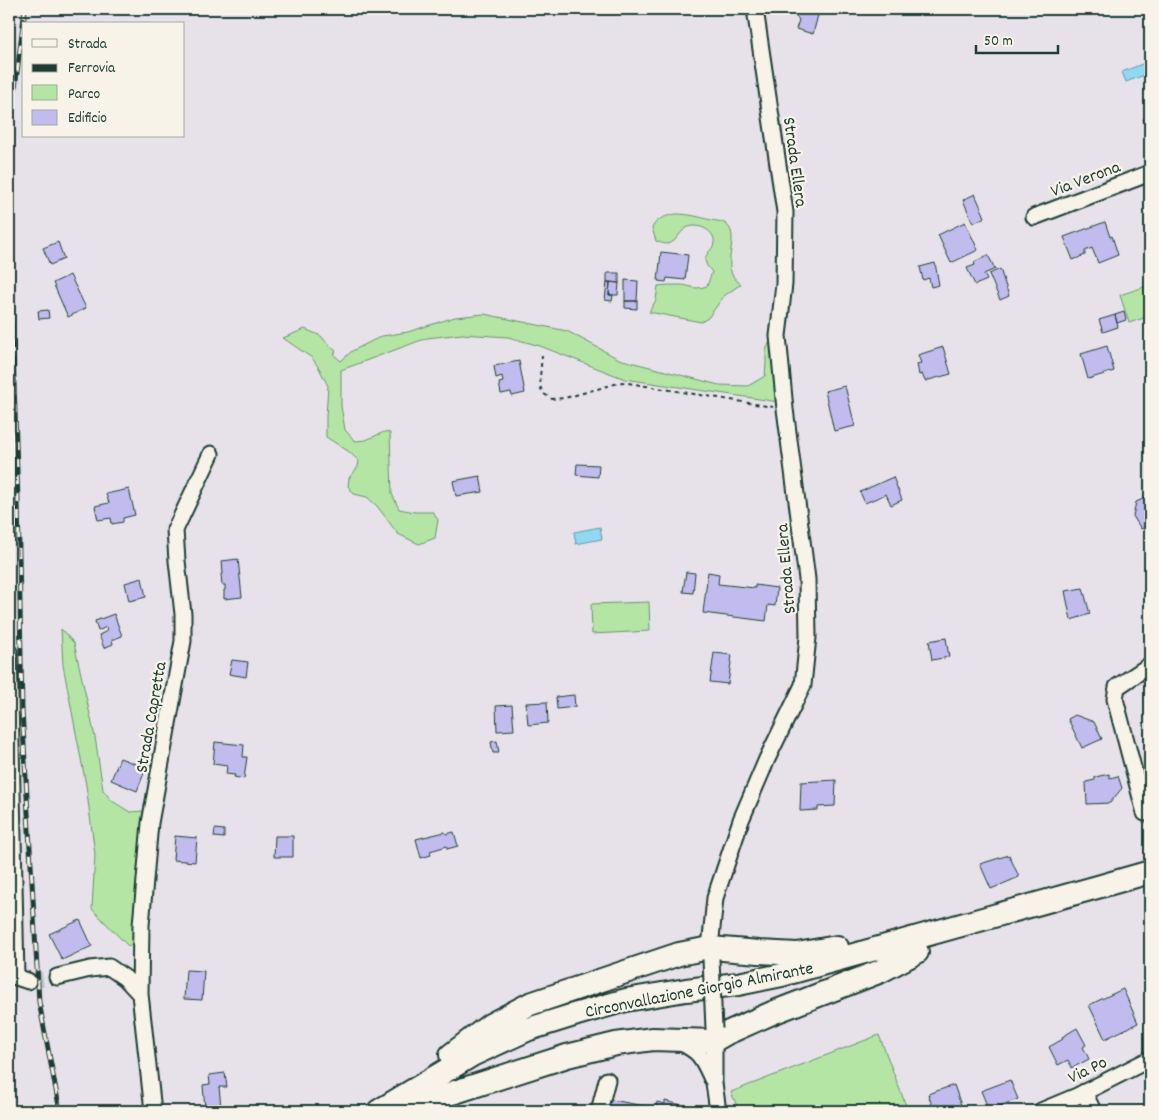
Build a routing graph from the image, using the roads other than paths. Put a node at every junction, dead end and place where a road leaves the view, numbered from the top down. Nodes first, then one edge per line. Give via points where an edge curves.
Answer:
1 (755, 9) edge
2 (1150, 174) edge
3 (1034, 217) dead end
4 (211, 454) dead end
5 (9, 652) edge
6 (1150, 665) edge
7 (1145, 813) dead end
8 (1150, 872) edge
9 (1150, 885) edge
10 (913, 946) junction
11 (710, 954) junction
12 (58, 977) tunnel mouth
13 (28, 981) dead end
14 (140, 994) junction
15 (714, 1035) junction
16 (675, 1040) junction
17 (1150, 1060) edge
18 (607, 1080) dead end
19 (714, 1083) junction
20 (1084, 1092) junction
21 (395, 1109) edge
22 (153, 1111) edge
23 (599, 1111) edge
24 (718, 1111) edge
25 (1041, 1111) edge
26 (1093, 1111) edge

1 - 11 street, Strada Ellera via 785,212 784,284 778,336 807,579 808,637 803,685 741,820 714,898
2 - 3 street, Via Verona
4 - 14 street, Strada Capretta via 176,530 183,641 150,823 141,925
5 - 13 street via 16,977
6 - 7 street via 1117,686 1114,699
8 - 10 highway, Circonvallazione Giorgio Almirante
9 - 10 highway, Circonvallazione Giorgio Almirante
10 - 11 highway via 875,941 797,954
10 - 15 highway via 881,971 727,1033
10 - 21 highway, Circonvallazione Giorgio Almirante via 738,984 626,1000 576,1014 529,1029 472,1055
11 - 15 street, Strada Ellera, bridge
11 - 21 highway via 679,954 530,1004 490,1026 402,1089
12 - 14 street via 109,967
14 - 22 street, Strada Capretta
15 - 16 highway
15 - 19 street, Strada Ellera
16 - 19 street via 698,1054
16 - 21 highway via 616,1044 567,1056
17 - 20 street, Via Po
18 - 23 street
19 - 24 street, Strada Ellera
20 - 25 street, Via Po
20 - 26 street

